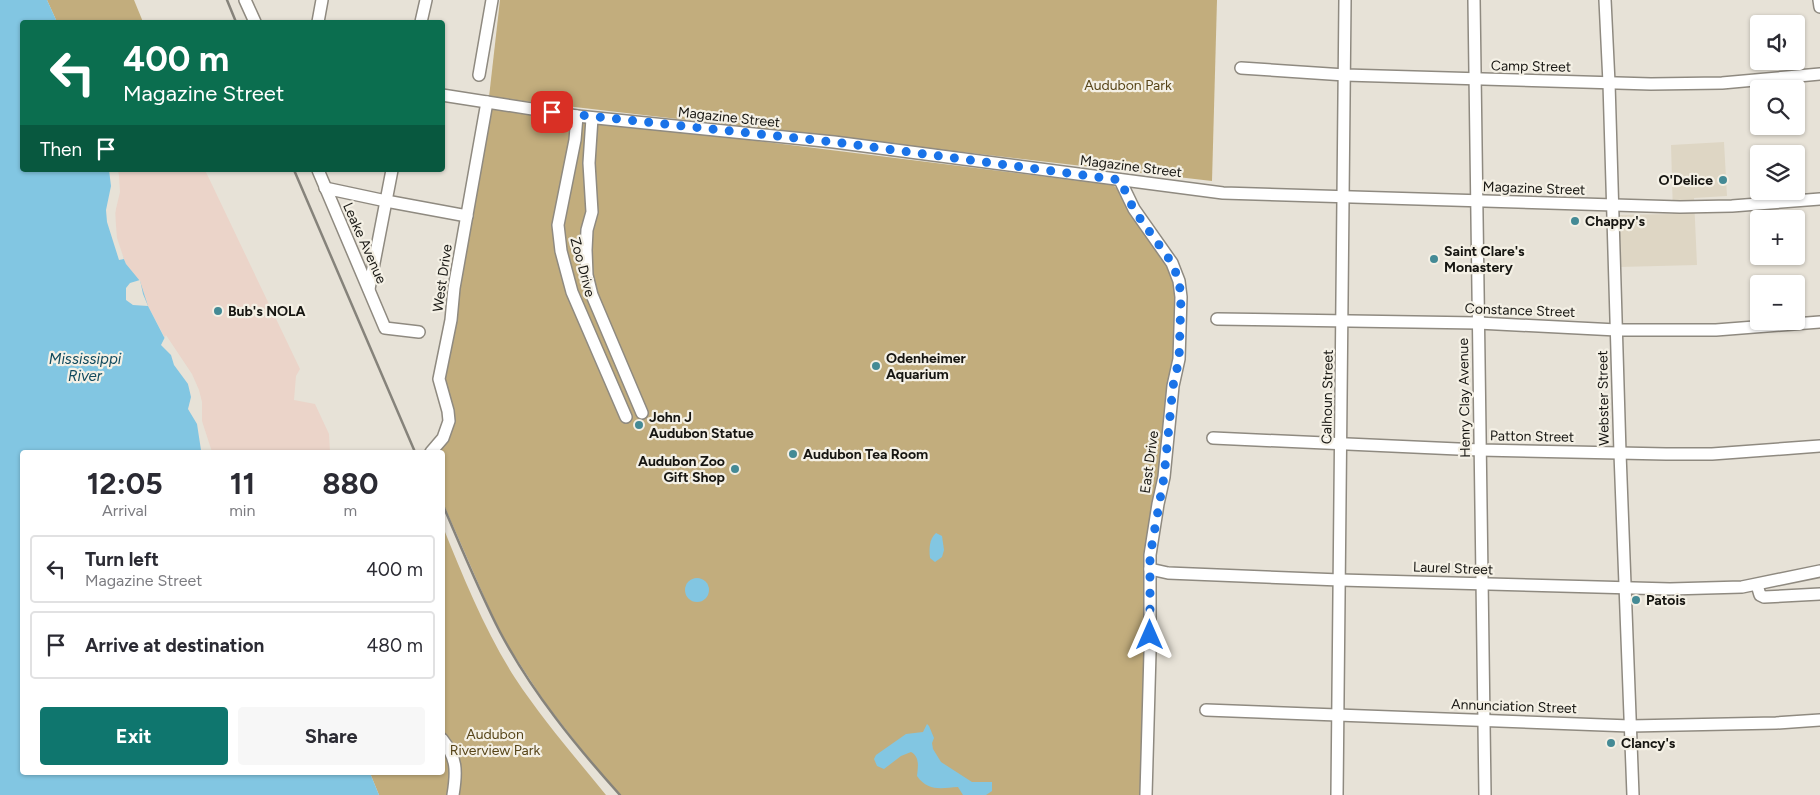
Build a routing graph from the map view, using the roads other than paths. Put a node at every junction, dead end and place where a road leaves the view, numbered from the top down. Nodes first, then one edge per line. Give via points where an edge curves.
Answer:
1 (245, 0) edge
2 (322, 0) edge
3 (426, 0) edge
4 (492, 0) edge
5 (1345, 0) edge
6 (1474, 0) edge
7 (1605, 0) edge
8 (1820, 0) edge
9 (1820, 7) edge
10 (254, 20) edge
11 (318, 20) edge
12 (421, 20) edge
13 (1241, 68) dead end
14 (1345, 74) junction
15 (1820, 74) edge
16 (479, 75) dead end
17 (1476, 80) junction
18 (1609, 83) junction
19 (445, 95) edge
20 (487, 102) junction
21 (576, 116) junction
22 (592, 118) junction
23 (319, 172) edge
24 (392, 172) edge
25 (1120, 180) junction
26 (325, 188) junction
27 (1344, 196) junction
28 (1820, 199) edge
29 (386, 201) junction
30 (1478, 201) junction
31 (1613, 206) junction
32 (467, 216) junction
33 (369, 289) junction
34 (1217, 319) dead end
35 (1342, 321) junction
36 (1820, 322) edge
37 (1478, 323) junction
38 (1617, 330) junction
39 (419, 332) dead end
40 (642, 413) dead end
41 (626, 417) dead end
42 (1213, 438) dead end
43 (1341, 443) junction
44 (1820, 446) edge
45 (433, 450) edge
46 (1480, 450) junction
47 (1620, 453) junction
48 (1150, 569) junction
49 (1820, 571) edge
50 (1340, 580) junction
51 (1482, 584) junction
52 (1757, 585) junction
53 (1624, 587) junction
54 (1820, 594) edge
55 (1206, 710) dead end
56 (1338, 715) junction
57 (1484, 719) junction
58 (1820, 720) edge
59 (1630, 726) junction
60 (445, 742) edge
61 (1147, 792) edge
62 (453, 795) edge
63 (1337, 795) edge
64 (1485, 795) edge
65 (1633, 795) edge

1 - 10 street
2 - 11 street
3 - 12 street
4 - 16 street
5 - 14 street, Calhoun Street
6 - 17 street, Henry Clay Avenue
7 - 18 street, Webster Street
8 - 9 street
13 - 14 street, Camp Street
14 - 17 street, Camp Street
14 - 27 street, Calhoun Street
15 - 18 street, Camp Street via 1722,83
17 - 18 street, Camp Street
17 - 30 street, Henry Clay Avenue
18 - 31 street, Webster Street
19 - 20 street, Magazine Street
20 - 21 street, Magazine Street
20 - 32 street, West Drive
21 - 22 street, Magazine Street
21 - 41 street, Zoo Drive via 558,225 561,251 572,292
22 - 25 street, Magazine Street via 834,142
22 - 40 street, Zoo Drive via 589,164 592,212 587,230 587,276
23 - 26 street, Leake Avenue
24 - 29 street
25 - 27 street, Magazine Street via 1223,193
25 - 48 street, East Drive via 1134,210 1172,263 1181,297 1179,360
26 - 29 street
26 - 33 street, Leake Avenue
27 - 30 street, Magazine Street
27 - 35 street, Calhoun Street
28 - 31 street, Magazine Street via 1732,206
29 - 32 street
29 - 33 street
30 - 31 street, Magazine Street
30 - 37 street, Henry Clay Avenue
31 - 38 street, Webster Street
32 - 45 street, West Drive via 439,379 449,421 443,438
33 - 39 street, Leake Avenue via 385,328
34 - 35 street, Constance Street
35 - 37 street, Constance Street
35 - 43 street, Calhoun Street
36 - 38 street, Constance Street via 1716,330
37 - 38 street, Constance Street
37 - 46 street, Henry Clay Avenue
38 - 47 street, Webster Street
42 - 43 street, Patton Street
43 - 46 street, Patton Street
43 - 50 street, Calhoun Street
44 - 47 street, Patton Street via 1712,454
46 - 47 street, Patton Street
46 - 51 street, Henry Clay Avenue
47 - 53 street, Webster Street
48 - 50 street, Laurel Street via 1168,573
48 - 61 street, East Drive
49 - 52 street, Laurel Street
50 - 51 street, Laurel Street
50 - 56 street, Calhoun Street
51 - 53 street, Laurel Street
51 - 57 street, Henry Clay Avenue
52 - 53 street, Laurel Street via 1679,589
52 - 54 street via 1764,597
53 - 59 street, Webster Street
55 - 56 street, Annunciation Street
56 - 57 street, Annunciation Street
56 - 63 street, Calhoun Street
57 - 59 street, Annunciation Street
57 - 64 street, Henry Clay Avenue
58 - 59 street, Annunciation Street via 1776,724
59 - 65 street, Webster Street
60 - 62 street via 456,766

